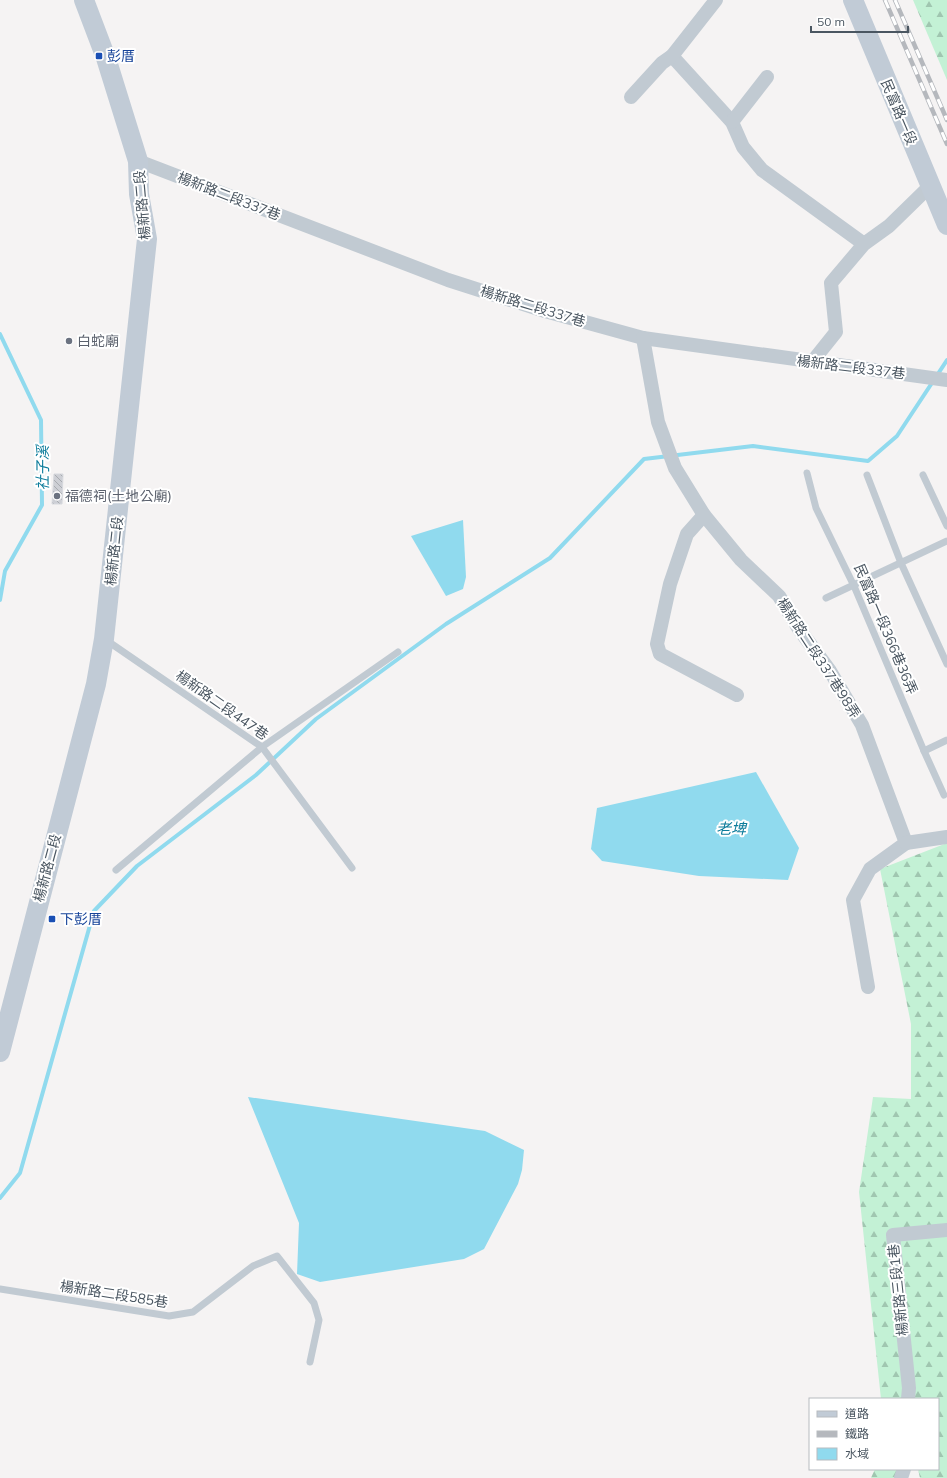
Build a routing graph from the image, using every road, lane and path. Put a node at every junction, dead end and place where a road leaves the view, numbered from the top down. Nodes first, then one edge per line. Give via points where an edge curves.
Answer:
1 (84, 0) edge
2 (716, 0) edge
3 (853, 0) edge
4 (672, 56) junction
5 (767, 77) dead end
6 (631, 97) dead end
7 (732, 122) junction
8 (138, 161) junction
9 (930, 186) junction
10 (947, 225) edge
11 (864, 244) junction
12 (643, 338) junction
13 (812, 362) junction
14 (939, 379) edge
15 (807, 473) dead end
16 (867, 475) dead end
17 (923, 475) dead end
18 (704, 515) junction
19 (947, 526) edge
20 (947, 541) edge
21 (901, 563) junction
22 (854, 586) junction
23 (826, 598) dead end
24 (104, 639) junction
25 (398, 652) dead end
26 (947, 664) edge
27 (737, 695) dead end
28 (947, 740) edge
29 (262, 747) junction
30 (924, 751) junction
31 (944, 795) dead end
32 (947, 837) edge
33 (906, 843) junction
34 (352, 868) dead end
35 (116, 870) dead end
36 (868, 987) dead end
37 (0, 1052) edge
38 (947, 1230) edge
39 (0, 1289) edge
40 (310, 1362) dead end
41 (908, 1398) edge

1 - 8 main road, 楊新路二段 via 106,58
2 - 4 street
3 - 9 main road, 民富路一段
4 - 6 street via 662,63
4 - 7 street
5 - 7 street
7 - 11 street via 743,147 762,170
8 - 12 street, 楊新路二段337巷 via 448,280 545,311
8 - 24 main road, 楊新路二段 via 139,194 147,239
9 - 10 main road, 民富路一段
9 - 11 street via 889,226
11 - 13 street via 831,283 836,332
12 - 13 street, 楊新路二段337巷
12 - 18 street, 楊新路二段337巷98弄 via 658,422 675,468
13 - 14 street, 楊新路二段337巷
15 - 22 lane, 民富路一段366巷36弄 via 816,508
16 - 21 lane
17 - 19 lane
18 - 27 street via 687,534 670,584 657,644 660,654
18 - 33 street, 楊新路二段337巷98弄 via 741,560 779,596 799,629 830,671 862,725
20 - 21 lane
21 - 22 lane
21 - 26 lane
22 - 23 lane
22 - 30 lane, 民富路一段366巷36弄
24 - 29 lane, 楊新路二段447巷
24 - 37 main road, 楊新路二段 via 96,684
25 - 29 lane
28 - 30 lane
29 - 34 lane, 楊新路二段447巷
29 - 35 lane
30 - 31 lane, 民富路一段366巷36弄
32 - 33 street
33 - 36 street via 870,869 853,900
38 - 41 street, 楊新路三段1巷 via 893,1235
39 - 40 lane, 楊新路二段585巷 via 169,1316 193,1312 253,1266 277,1256 314,1303 319,1320

